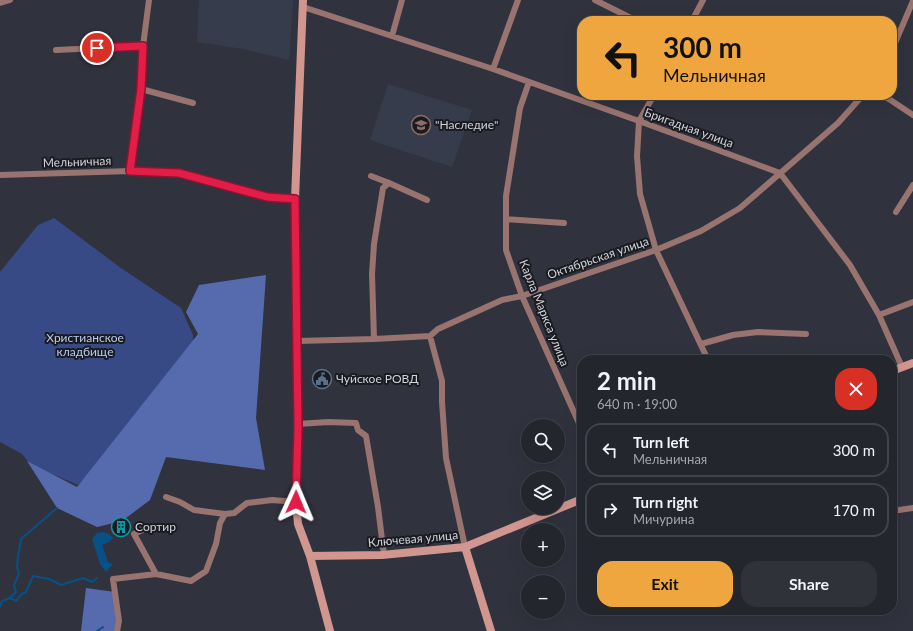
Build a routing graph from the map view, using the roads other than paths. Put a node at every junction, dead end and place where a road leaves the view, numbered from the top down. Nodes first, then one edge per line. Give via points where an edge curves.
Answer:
1 (10, 0) edge
2 (149, 0) edge
3 (402, 0) edge
4 (518, 0) edge
5 (595, 0) edge
6 (703, 0) edge
7 (913, 1) edge
8 (0, 3) edge
9 (303, 4) edge
10 (627, 16) edge
11 (695, 16) edge
12 (392, 36) junction
13 (897, 38) edge
14 (143, 46) junction
15 (56, 50) dead end
16 (492, 69) junction
17 (529, 82) junction
18 (141, 89) junction
19 (577, 99) edge
20 (580, 100) edge
21 (651, 100) edge
22 (859, 100) edge
23 (891, 100) edge
24 (193, 103) dead end
25 (913, 115) edge
26 (639, 121) junction
27 (130, 171) junction
28 (780, 173) junction
29 (0, 175) edge
30 (371, 176) dead end
31 (389, 183) junction
32 (913, 185) edge
33 (295, 199) junction
34 (426, 200) dead end
35 (896, 212) dead end
36 (506, 219) junction
37 (564, 223) dead end
38 (656, 250) junction
39 (522, 296) junction
40 (913, 302) edge
41 (879, 315) junction
42 (806, 334) dead end
43 (430, 336) junction
44 (374, 339) junction
45 (297, 341) junction
46 (701, 344) junction
47 (706, 355) edge
48 (897, 355) edge
49 (897, 356) edge
50 (913, 363) edge
51 (902, 367) junction
52 (897, 369) edge
53 (577, 419) edge
54 (298, 424) junction
55 (166, 497) dead end
56 (577, 501) edge
57 (296, 502) junction
58 (913, 508) edge
59 (897, 510) edge
60 (225, 514) junction
61 (144, 529) dead end
62 (465, 547) junction
63 (384, 555) junction
64 (310, 556) junction
65 (156, 574) junction
66 (117, 631) edge
67 (330, 631) edge
68 (491, 631) edge

1 - 8 street
2 - 14 street
3 - 12 street
4 - 16 street
5 - 10 street
6 - 11 street
7 - 13 street
9 - 12 street, Бригадная улица
9 - 33 main road
12 - 16 street, Бригадная улица
14 - 15 street
14 - 18 street
16 - 17 street, Бригадная улица
17 - 19 street, Бригадная улица
17 - 36 street, Карла Маркса улица via 520,108 515,137 506,196
18 - 24 street
18 - 27 street
20 - 26 street, Бригадная улица
21 - 26 street
22 - 28 street, Октябрьская улица via 838,123
23 - 25 street
26 - 28 street, Бригадная улица
26 - 38 street via 637,156 640,194
27 - 29 street, Мельничная
27 - 33 street, Мельничная via 179,173 267,197
28 - 38 street, Октябрьская улица via 740,208 701,231
28 - 41 street via 850,265
30 - 31 street
31 - 34 street
31 - 44 street via 383,188 374,244
32 - 35 street
33 - 45 main road
36 - 37 street
36 - 39 street, Карла Маркса улица via 506,250
38 - 39 street, Октябрьская улица
38 - 46 street
39 - 43 street, Октябрьская улица via 502,300
39 - 53 street, Карла Маркса улица
40 - 41 street
41 - 48 street
42 - 46 street via 758,332 733,335
43 - 44 street, Октябрьская улица
43 - 62 street via 442,381 446,458
44 - 45 street, Октябрьская улица
45 - 54 main road
46 - 47 street
49 - 51 street
50 - 51 main road
51 - 52 main road
54 - 57 main road
54 - 63 street via 356,423 358,430 366,436
55 - 60 street via 194,510
56 - 62 main road, Ключевая улица
57 - 60 street via 272,500 247,503 234,513
57 - 64 main road via 298,524
58 - 59 street
60 - 65 street via 206,572 191,581
61 - 65 street via 134,534
62 - 63 main road, Ключевая улица
62 - 68 main road
63 - 64 main road, Ключевая улица
64 - 67 main road
65 - 66 street via 113,579 119,621

